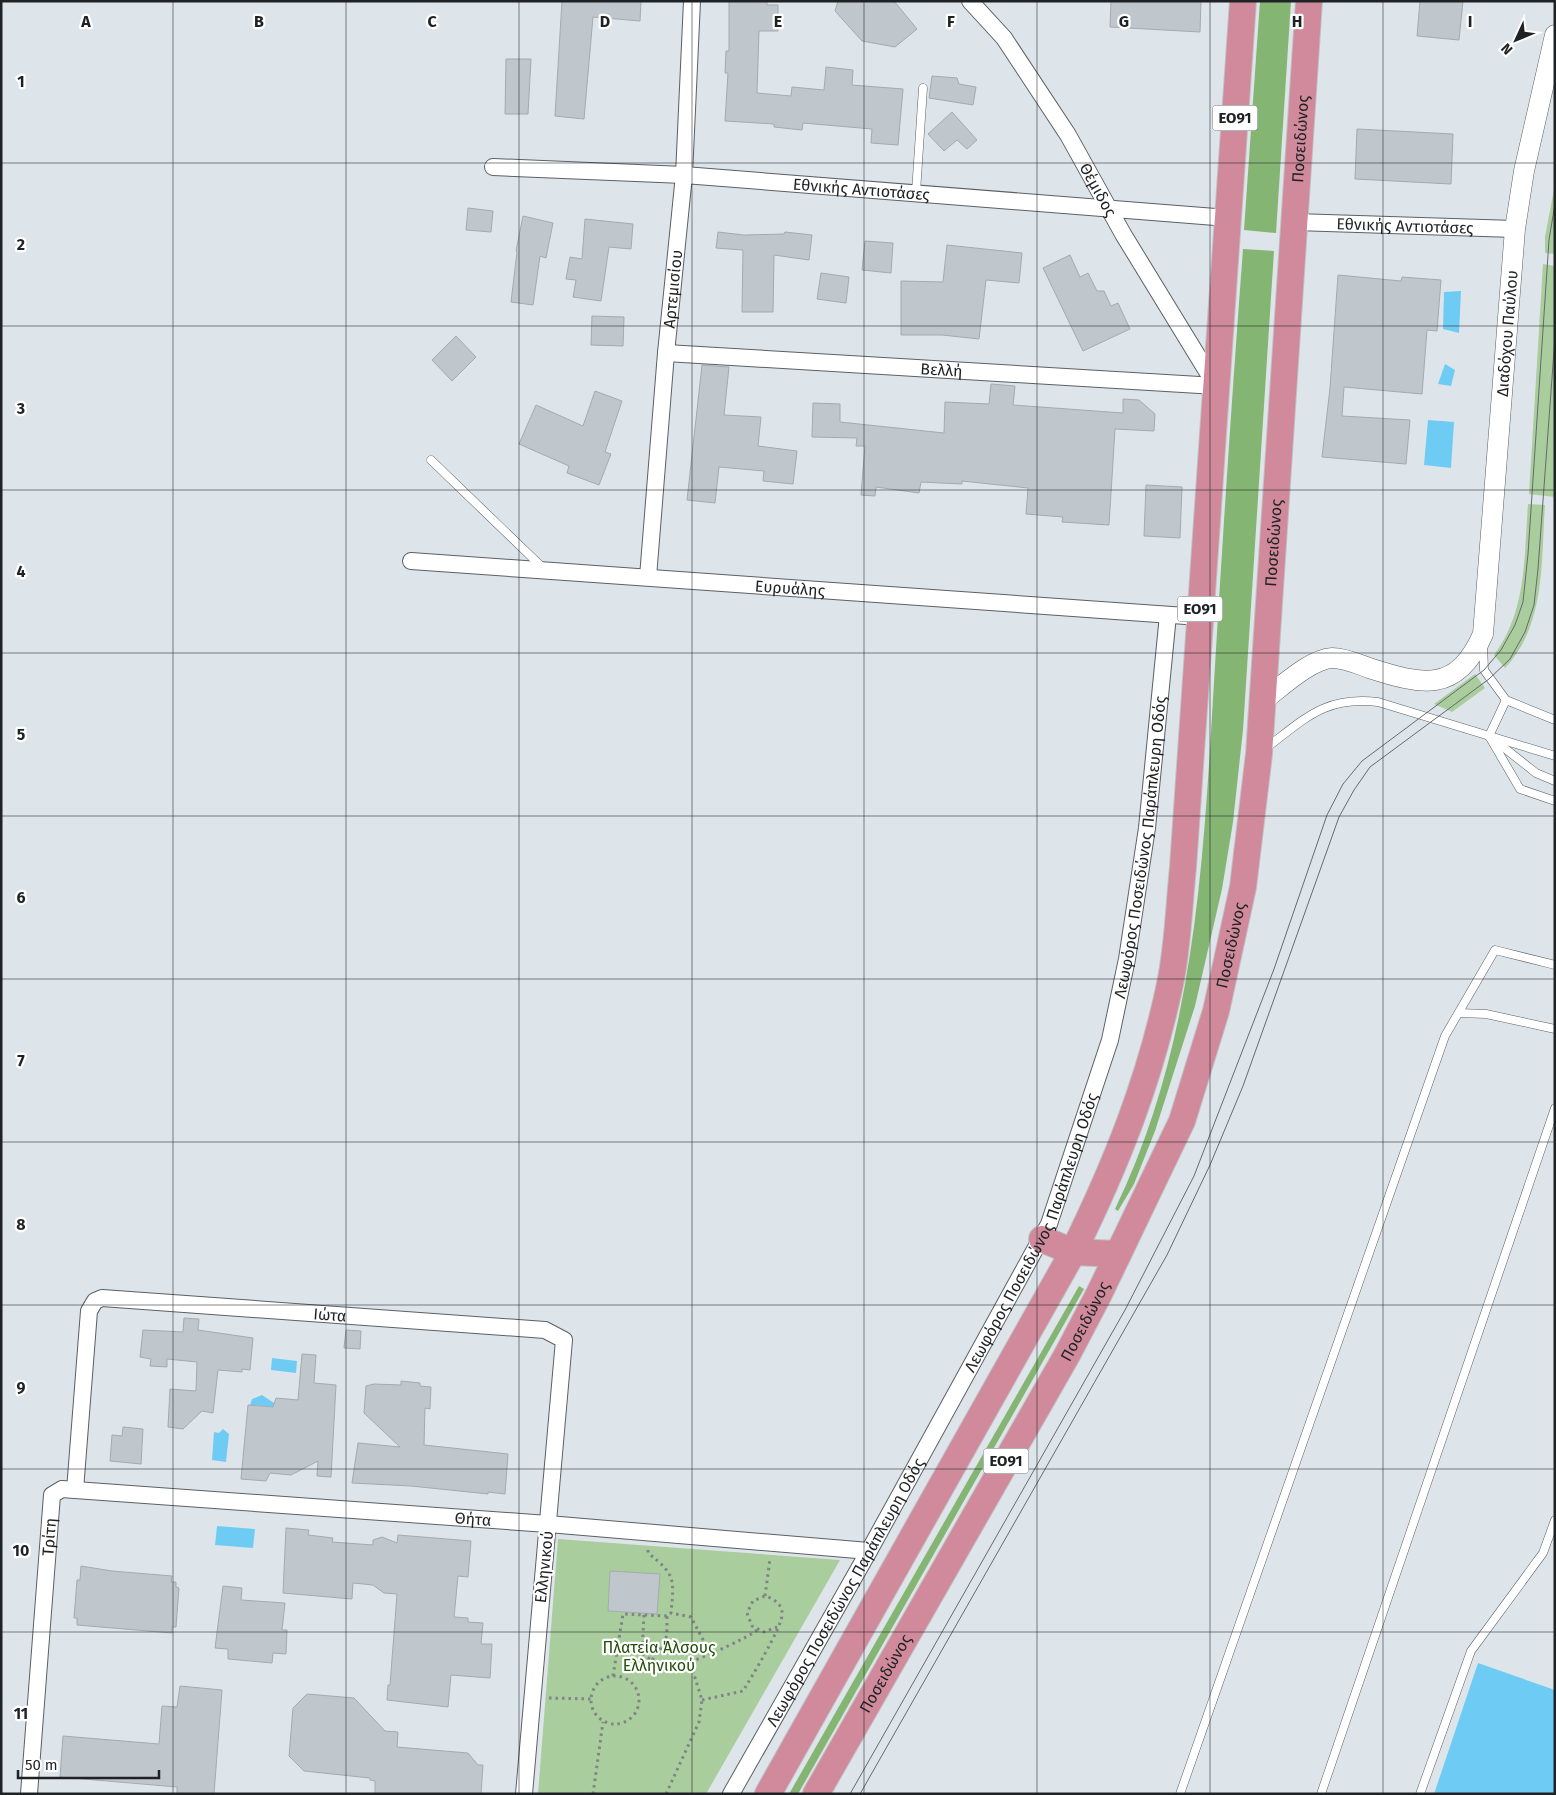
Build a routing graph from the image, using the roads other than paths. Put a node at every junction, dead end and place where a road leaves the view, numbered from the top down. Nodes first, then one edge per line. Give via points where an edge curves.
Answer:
1 (692, 1) edge
2 (970, 1) edge
3 (1244, 1) edge
4 (1308, 1) edge
5 (1555, 35) edge
6 (923, 88) dead end
7 (493, 167) dead end
8 (684, 175) junction
9 (916, 192) junction
10 (1108, 208) junction
11 (1228, 218) junction
12 (1295, 222) junction
13 (1514, 229) junction
14 (666, 353) junction
15 (1216, 386) junction
16 (431, 460) dead end
17 (411, 561) dead end
18 (545, 570) junction
19 (648, 577) junction
20 (1168, 615) junction
21 (1200, 617) junction
22 (1483, 634) junction
23 (1506, 700) junction
24 (1261, 702) junction
25 (1555, 720) edge
26 (1489, 736) junction
27 (1259, 754) junction
28 (1555, 756) edge
29 (1555, 781) edge
30 (1555, 801) edge
31 (1555, 965) edge
32 (1459, 1013) junction
33 (1555, 1029) edge
34 (1555, 1108) edge
35 (1042, 1239) junction
36 (1073, 1252) junction
37 (1118, 1254) junction
38 (564, 1340) joint
39 (75, 1490) junction
40 (1555, 1520) edge
41 (548, 1524) junction
42 (869, 1551) junction
43 (29, 1794) edge
44 (524, 1794) edge
45 (731, 1794) edge
46 (768, 1794) edge
47 (816, 1794) edge
48 (1180, 1794) edge
49 (1321, 1794) edge
50 (1420, 1794) edge

1 - 8 street, Αρτεμισίου
2 - 10 street, Θέμιδος via 1004,38 1068,135
3 - 11 highway, ΕΟ91
4 - 12 highway, Ποσειδώνος / ΕΟ91
5 - 13 street, Διαδόχου Παύλου
6 - 9 lane
7 - 8 street, Εθνικής Αντιοτάσες
8 - 9 street, Εθνικής Αντιοτάσες
8 - 14 street, Αρτεμισίου
9 - 10 street, Εθνικής Αντιοτάσες
10 - 11 street, Εθνικής Αντιοτάσες
10 - 15 street, Θέμιδος
11 - 15 highway, ΕΟ91
12 - 13 street, Εθνικής Αντιοτάσες
12 - 24 highway, Ποσειδώνος / ΕΟ91
13 - 22 street, Διαδόχου Παύλου
14 - 15 street, Βελλή
14 - 19 street, Αρτεμισίου
15 - 21 highway, ΕΟ91
16 - 18 lane
17 - 18 street, Ευρυάλης
18 - 19 street, Ευρυάλης
19 - 20 street, Ευρυάλης
20 - 21 street, Ευρυάλης
20 - 35 street, Λεωφόρος Ποσειδώνος Παράπλευρη Οδός via 1148,828 1127,960 1110,1040
21 - 36 highway, ΕΟ91 via 1170,983 1141,1096
22 - 23 lane via 1484,670
22 - 24 street via 1475,654 1465,665 1439,680 1419,682 1332,658 1319,661
23 - 25 lane
23 - 26 lane
24 - 27 highway, Ποσειδώνος / ΕΟ91
26 - 27 lane via 1378,702 1345,702 1317,710
26 - 28 lane
26 - 29 lane via 1536,773
26 - 30 lane via 1520,789
27 - 37 highway, Ποσειδώνος / ΕΟ91 via 1243,887 1216,1011 1182,1121
31 - 32 lane via 1495,950
32 - 33 lane via 1486,1014
32 - 48 lane via 1445,1036
34 - 49 lane
35 - 36 highway
35 - 42 street, Λεωφόρος Ποσειδώνος Παράπλευρη Οδός
36 - 37 highway
36 - 46 highway, ΕΟ91
37 - 47 highway, Ποσειδώνος / ΕΟ91 via 1067,1355
38 - 39 street, Ιώτα via 545,1330 102,1298 95,1301 89,1311
38 - 41 street, Ελληνικού
39 - 41 street, Θήτα
39 - 43 street, Τρίτη via 62,1489 52,1495
40 - 50 lane via 1543,1553 1472,1651
41 - 42 street, Θήτα
41 - 44 street, Ελληνικού
42 - 45 street, Λεωφόρος Ποσειδώνος Παράπλευρη Οδός

